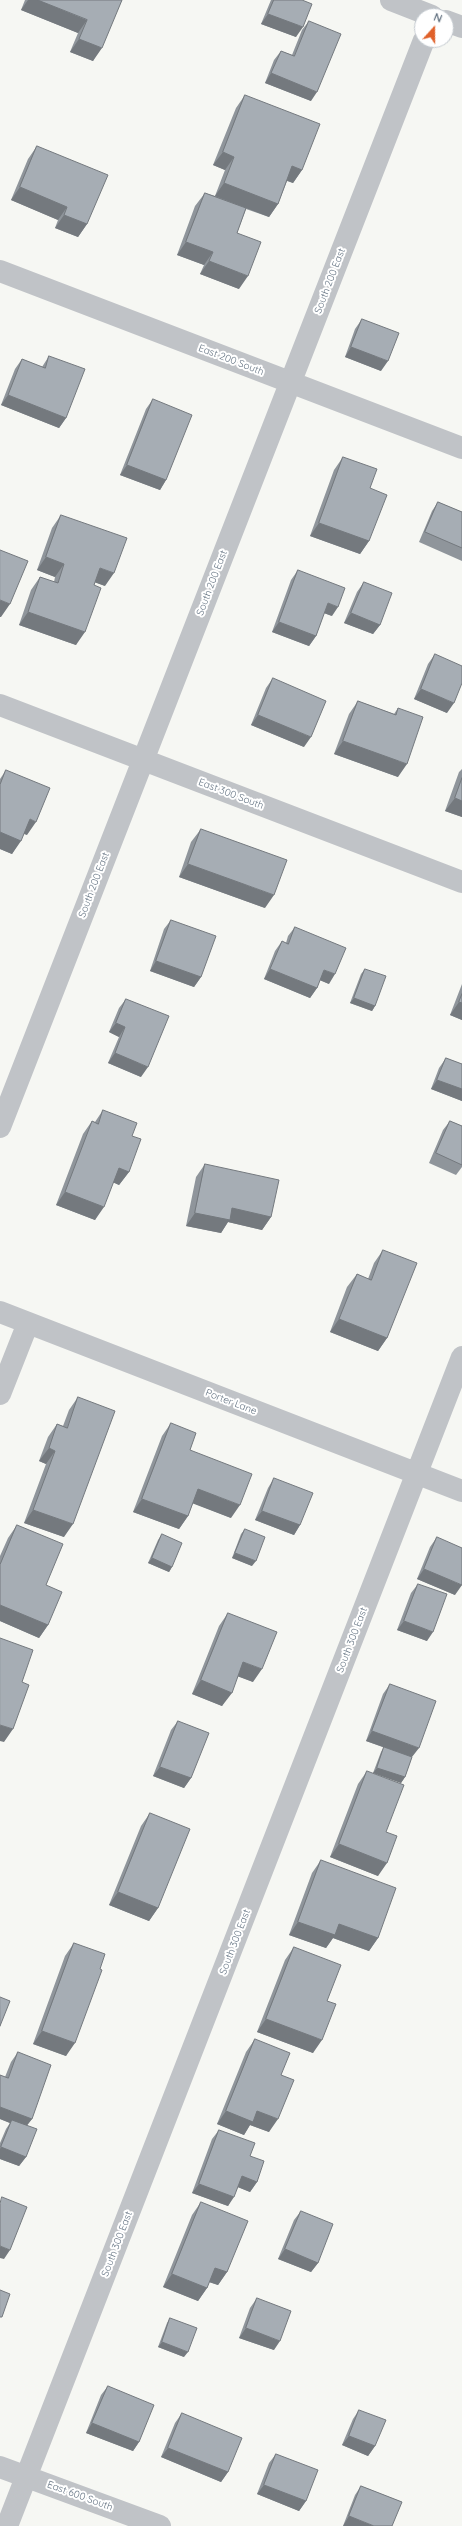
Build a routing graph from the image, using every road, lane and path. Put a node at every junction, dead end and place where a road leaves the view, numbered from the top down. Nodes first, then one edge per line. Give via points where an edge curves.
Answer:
1 (391, 0) edge
2 (414, 9) edge
3 (421, 48) edge
4 (0, 271) edge
5 (290, 382) junction
6 (462, 448) edge
7 (0, 705) edge
8 (143, 760) junction
9 (462, 882) edge
10 (0, 1127) edge
11 (0, 1312) edge
12 (28, 1323) junction
13 (462, 1357) edge
14 (0, 1394) edge
15 (417, 1473) junction
16 (462, 1491) edge
17 (0, 2467) edge
18 (27, 2476) junction
19 (7, 2526) edge
20 (160, 2526) edge

1 - 2 street
3 - 5 street, South 200 East
4 - 5 street, East 200 South
5 - 6 street, East 200 South
5 - 8 street, South 200 East
7 - 8 street, East 300 South
8 - 9 street, East 300 South
8 - 10 street, South 200 East
11 - 12 street, Porter Lane
12 - 14 street
12 - 15 street, Porter Lane
13 - 15 street, South 300 East
15 - 16 street, Porter Lane
15 - 18 street, South 300 East
17 - 18 street, East 600 South
18 - 19 street, South 300 East
18 - 20 street, East 600 South

